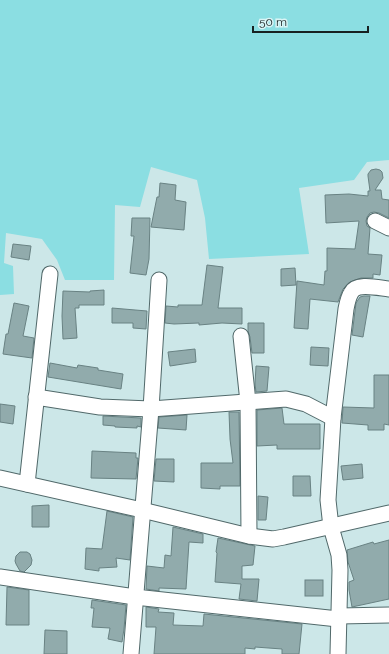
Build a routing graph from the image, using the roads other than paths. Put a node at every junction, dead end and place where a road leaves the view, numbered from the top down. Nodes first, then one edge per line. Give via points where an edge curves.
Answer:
1 (375, 221) dead end
2 (389, 228) edge
3 (50, 274) dead end
4 (160, 280) dead end
5 (389, 289) edge
6 (241, 336) dead end
7 (36, 397) junction
8 (248, 402) junction
9 (151, 409) junction
10 (332, 418) junction
11 (0, 478) edge
12 (27, 484) junction
13 (142, 510) junction
14 (389, 513) edge
15 (331, 527) junction
16 (249, 536) junction
17 (0, 577) edge
18 (135, 597) junction
19 (389, 615) edge
20 (338, 618) junction
21 (131, 654) edge
22 (338, 654) edge

1 - 2 street
3 - 7 street
4 - 9 street
5 - 10 street via 356,287 351,292 346,309
6 - 8 street
7 - 9 street via 100,407
7 - 12 street
8 - 9 street
8 - 10 street via 286,399 306,404
8 - 16 street
9 - 13 street
10 - 15 street via 328,500
11 - 12 street
12 - 13 street
13 - 16 street
13 - 18 street
14 - 15 street
15 - 16 street via 273,539
15 - 20 street via 339,555
17 - 18 street
18 - 20 street
18 - 21 street
19 - 20 street
20 - 22 street

